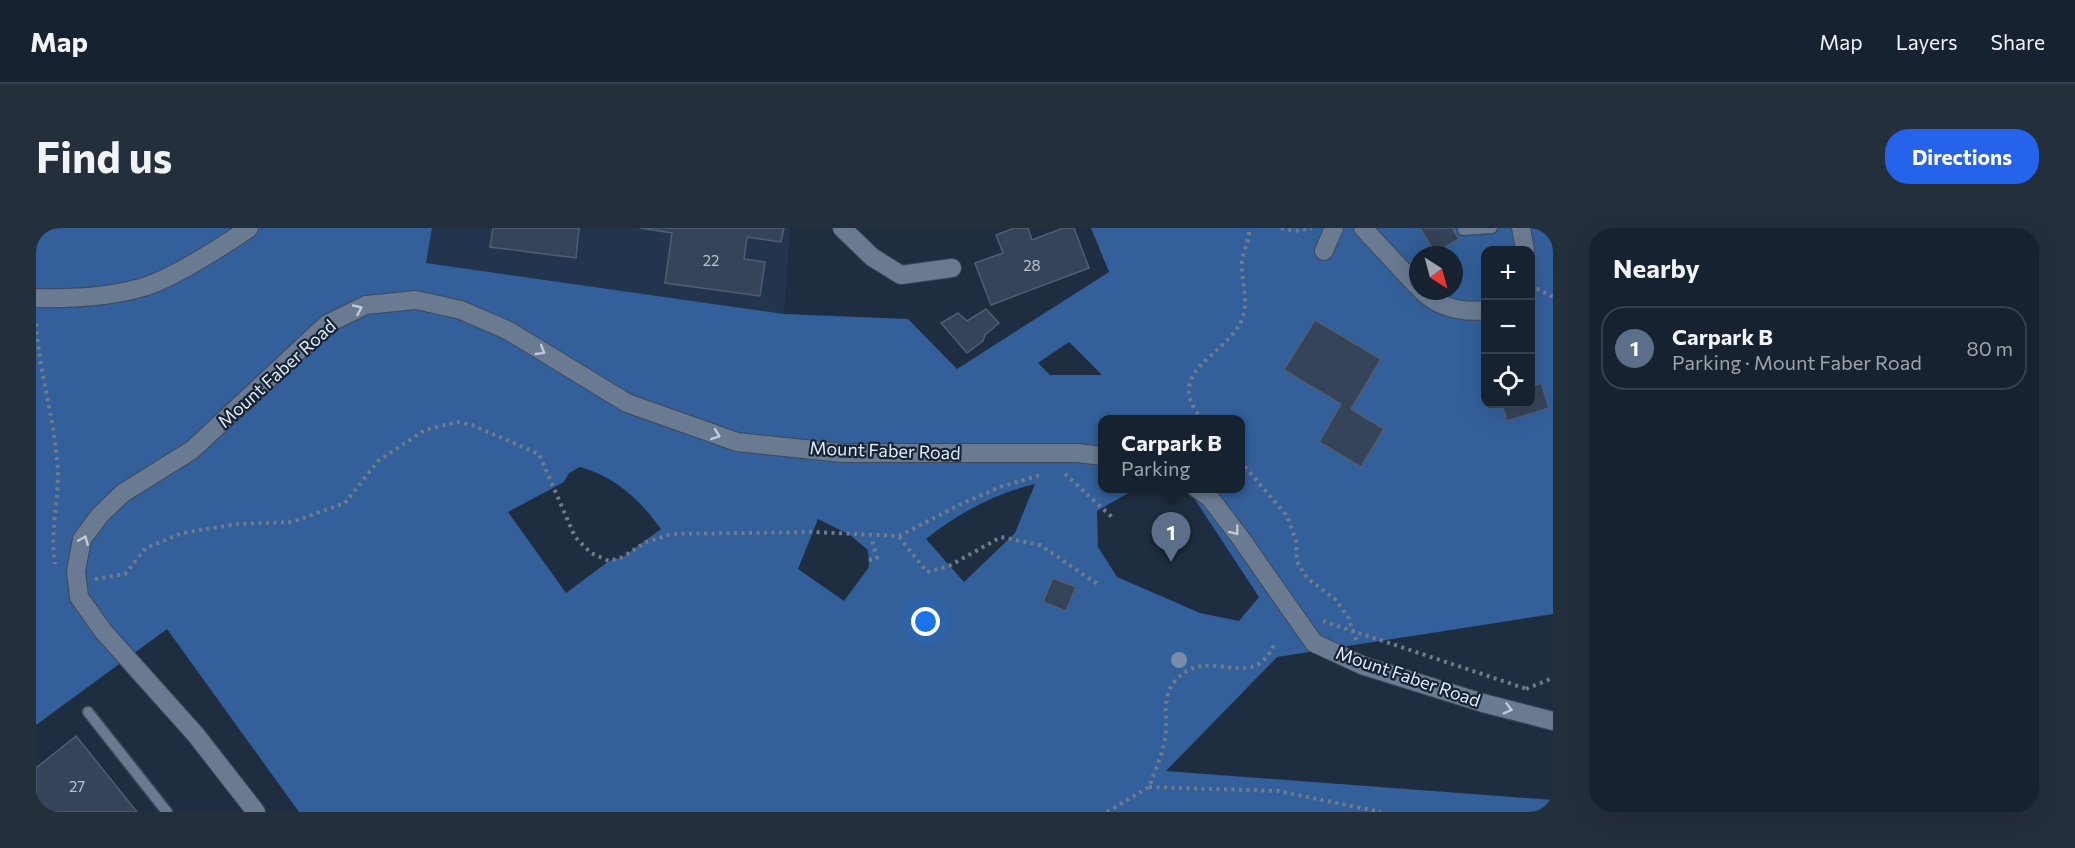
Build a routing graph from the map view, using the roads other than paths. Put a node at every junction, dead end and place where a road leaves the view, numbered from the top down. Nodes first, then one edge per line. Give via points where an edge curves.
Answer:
1 (249, 228) edge
2 (842, 228) edge
3 (1335, 228) edge
4 (1364, 228) edge
5 (1492, 228) edge
6 (1521, 228) edge
7 (1463, 230) dead end
8 (1524, 246) edge
9 (1324, 251) dead end
10 (952, 268) dead end
11 (1409, 277) edge
12 (36, 298) edge
13 (1433, 300) edge
14 (1481, 311) edge
15 (1098, 456) edge
16 (1202, 493) edge
17 (87, 712) dead end
18 (1553, 721) edge
19 (167, 812) edge
20 (256, 812) edge

1 - 12 street via 147,286 77,299
2 - 10 street via 872,257 901,275
3 - 9 street
4 - 11 street
5 - 7 lane
6 - 8 street
13 - 14 street via 1450,309
20 -> 15 street, Mount Faber Road via 196,735 103,631 79,597 76,571 82,539 123,493 192,450 327,324 366,305 416,300 461,310 509,331 627,403 737,442 842,453
16 -> 18 street, Mount Faber Road via 1239,536 1314,643 1364,666
17 - 19 lane

